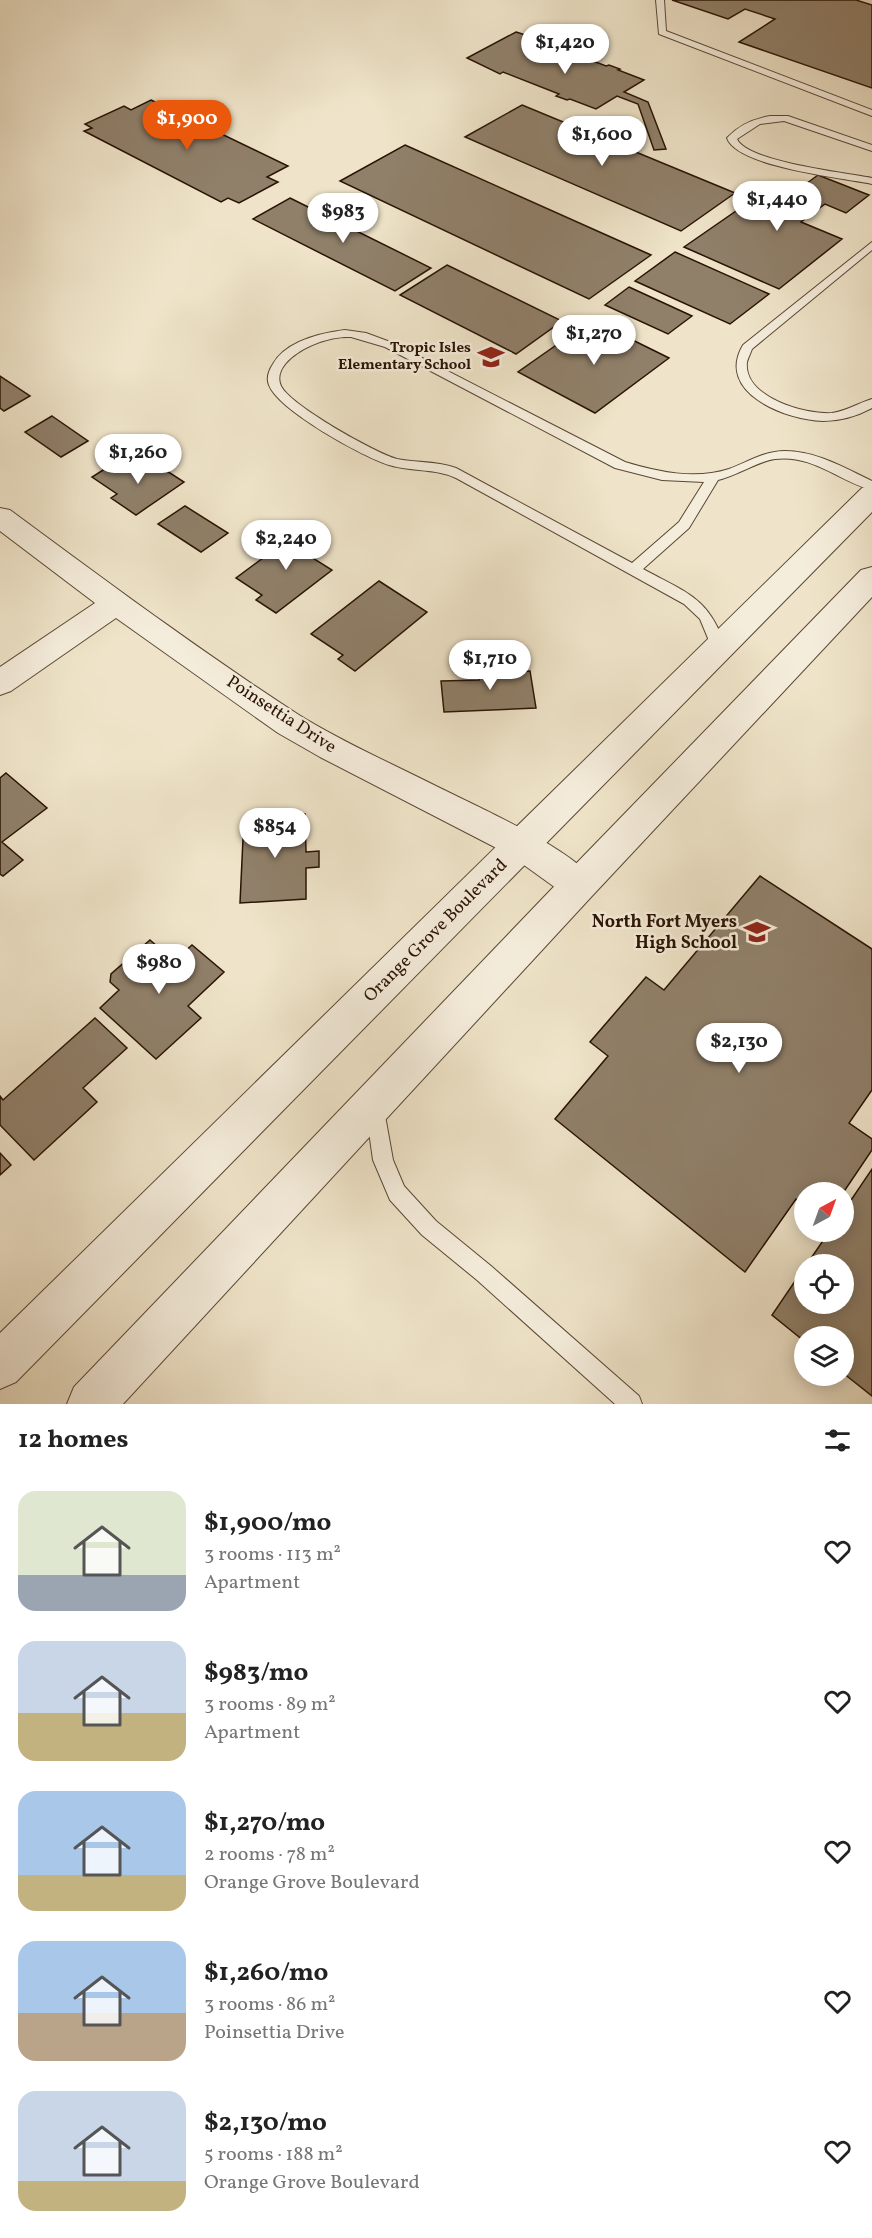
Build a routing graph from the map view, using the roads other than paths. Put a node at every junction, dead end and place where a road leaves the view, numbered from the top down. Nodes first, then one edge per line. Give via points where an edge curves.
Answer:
1 (660, 0) edge
2 (872, 113) edge
3 (872, 148) edge
4 (872, 181) edge
5 (872, 245) edge
6 (872, 403) edge
7 (713, 478) junction
8 (872, 486) edge
9 (872, 495) edge
10 (0, 518) edge
11 (633, 570) junction
12 (872, 578) edge
13 (116, 603) junction
14 (719, 648) junction
15 (0, 683) edge
16 (522, 845) junction
17 (579, 885) junction
18 (374, 1104) junction
19 (0, 1366) edge
20 (91, 1404) edge
21 (631, 1404) edge

1 - 2 lane via 662,32
3 - 4 lane via 785,118 753,123 732,138 734,144 754,157
5 - 6 lane via 747,347 740,357 740,371 746,383 759,395 796,413 821,418 842,416
7 - 8 lane via 776,455 820,463
7 - 11 lane via 684,525
7 - 11 lane via 691,480 620,465 388,345 362,336 325,336 301,345 278,364 273,376 276,389 319,422 383,458 445,468
9 - 14 street, Orange Grove Boulevard
10 - 13 street, Poinsettia Drive
11 - 14 lane via 702,609
12 - 17 street
13 - 15 street
13 - 16 street, Poinsettia Drive via 289,724
14 - 16 street, Orange Grove Boulevard
16 - 17 street, Poinsettia Drive
16 - 19 street, Orange Grove Boulevard
17 - 18 street
18 - 20 street
18 - 21 lane via 383,1160 398,1192 429,1228

